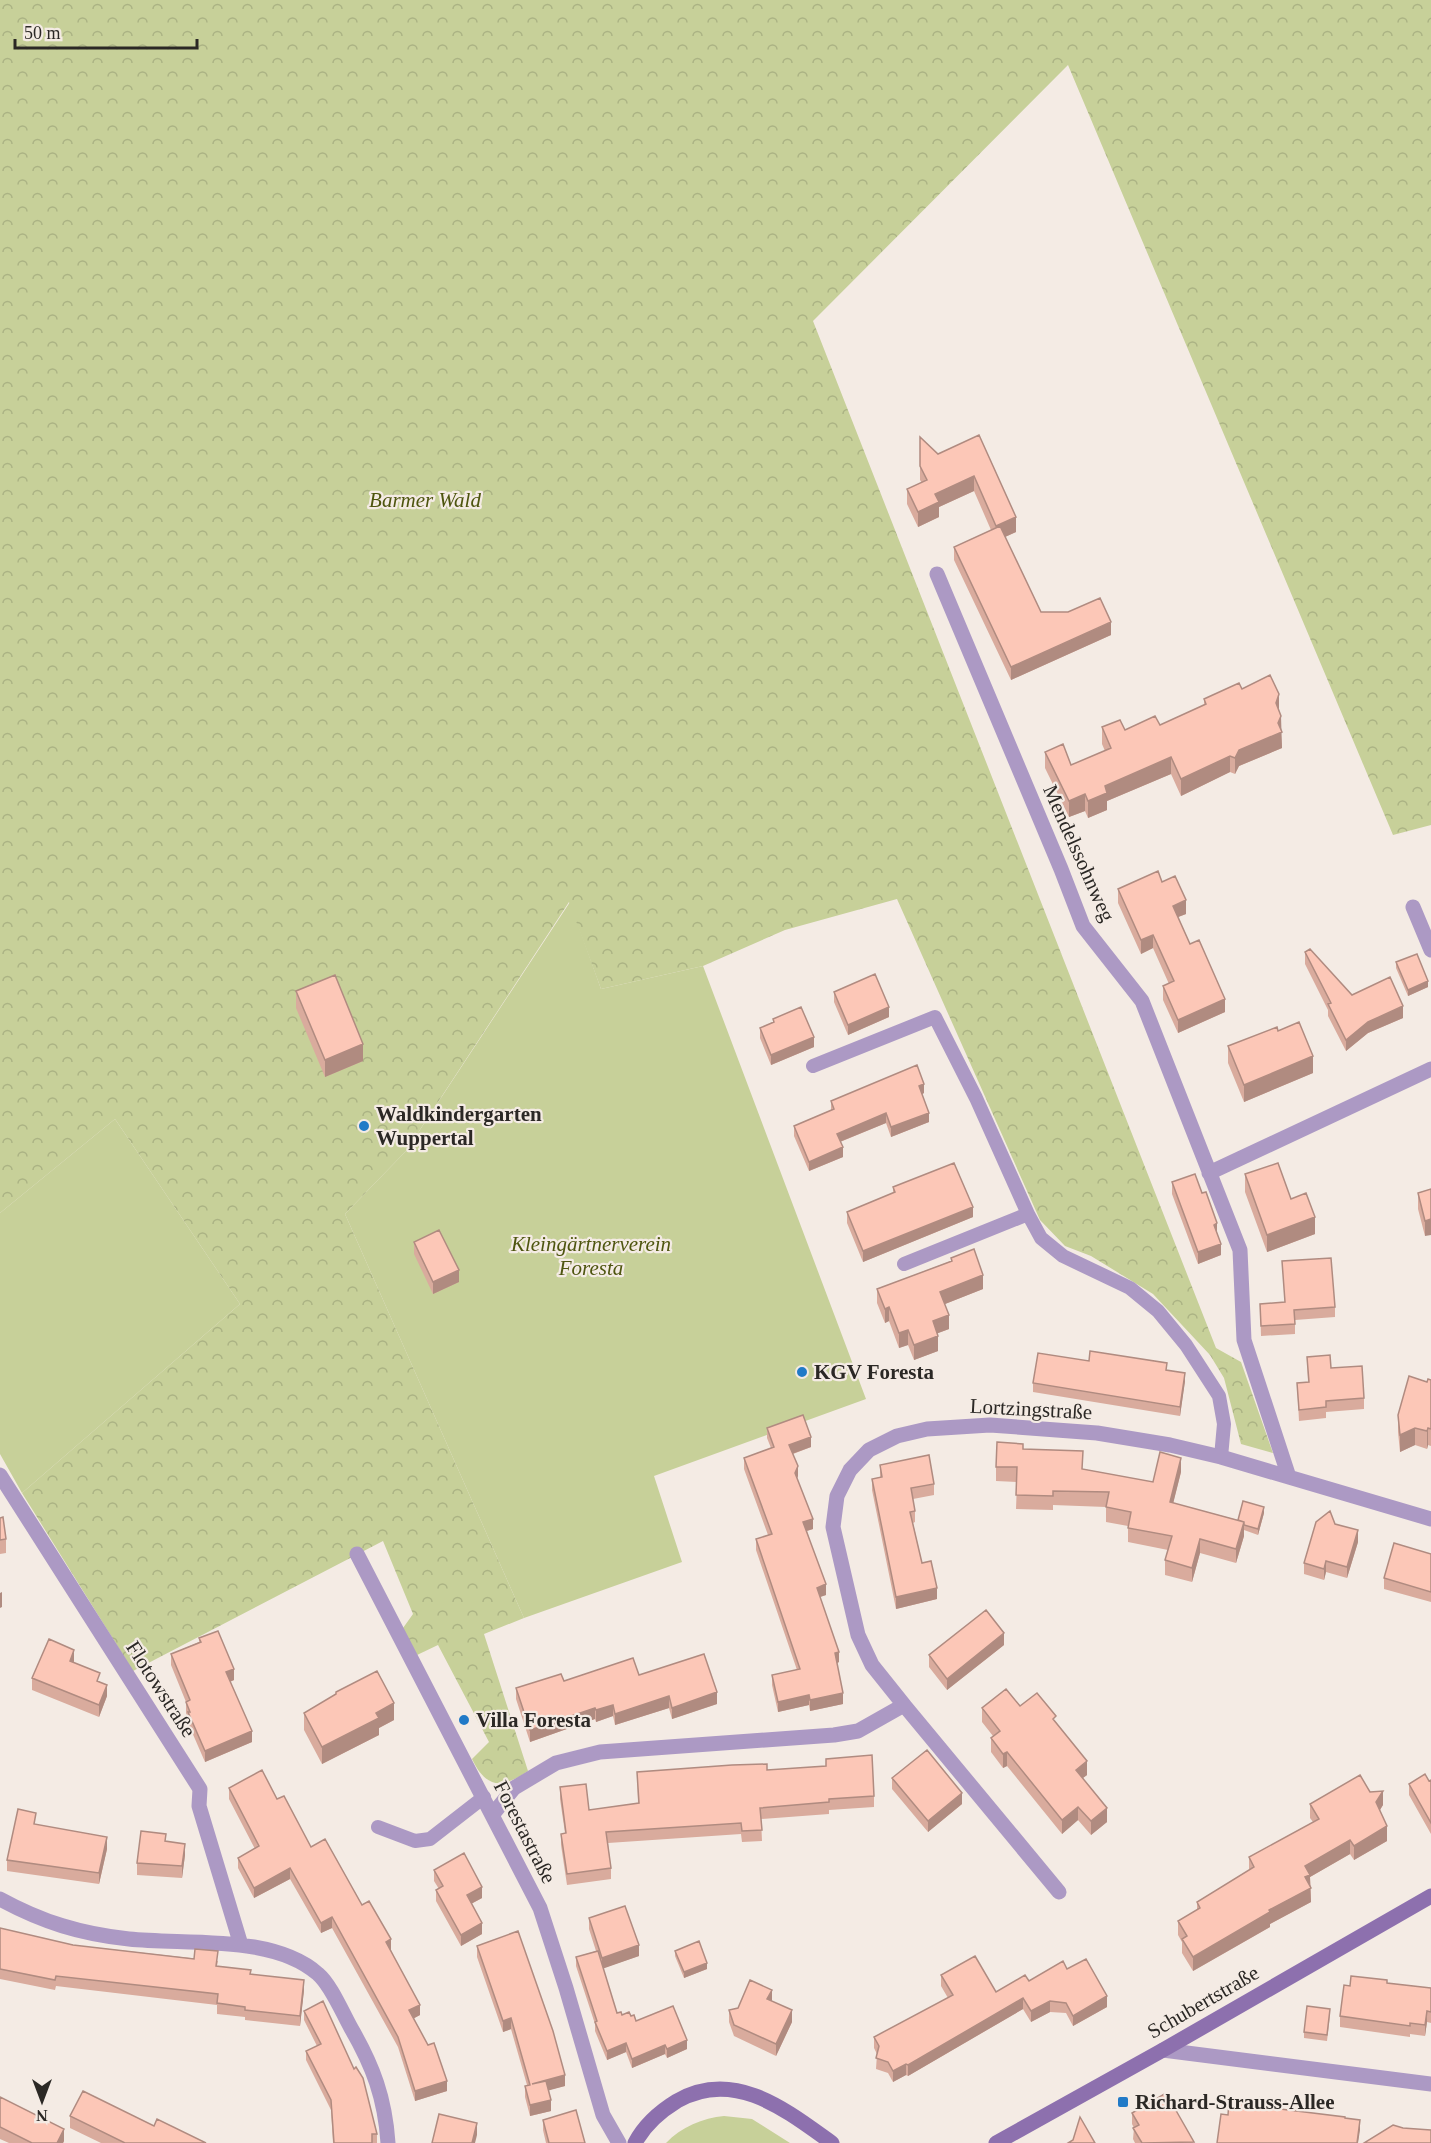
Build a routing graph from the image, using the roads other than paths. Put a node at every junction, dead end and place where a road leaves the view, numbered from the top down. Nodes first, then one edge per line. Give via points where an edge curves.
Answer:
1 (937, 574) dead end
2 (1413, 907) dead end
3 (1431, 950) edge
4 (813, 1066) dead end
5 (1431, 1069) edge
6 (1209, 1173) junction
7 (1028, 1214) junction
8 (904, 1264) dead end
9 (1221, 1457) junction
10 (0, 1475) edge
11 (1289, 1477) junction
12 (1431, 1520) edge
13 (357, 1554) dead end
14 (904, 1706) junction
15 (484, 1797) junction
16 (493, 1814) junction
17 (378, 1827) dead end
18 (1059, 1892) dead end
19 (1431, 1896) edge
20 (0, 1899) edge
21 (241, 1945) junction
22 (1163, 2050) junction
23 (1431, 2084) edge
24 (388, 2143) edge
25 (619, 2143) edge
26 (635, 2143) edge
27 (832, 2143) edge
28 (996, 2143) edge

1 - 6 street, Mendelssohnweg via 1083,926 1142,1001
2 - 3 street
4 - 7 lane via 935,1017
5 - 6 street
6 - 11 street, Mendelssohnweg via 1240,1250 1244,1340
7 - 8 lane
7 - 9 lane via 1041,1238 1063,1256 1130,1288 1158,1311 1186,1345 1218,1396 1224,1424
9 - 11 street, Lortzingstraße
9 - 14 street, Lortzingstraße via 1097,1433 990,1425 927,1429 897,1436 869,1450 850,1470 837,1496 833,1527 858,1635 872,1665
10 - 21 street, Flotowstraße via 200,1789 199,1806
11 - 12 street, Lortzingstraße
13 - 15 street, Forestastraße
14 - 16 street via 858,1731 834,1736 600,1752 556,1763 514,1788
14 - 18 street, Lortzingstraße
15 - 16 street, Forestastraße
15 - 17 lane via 430,1839 415,1841
16 - 25 street, Forestastraße via 540,1908 603,2115
19 - 22 street, Schubertstraße
20 - 21 street via 30,1916 76,1932 146,1941
21 - 24 street via 280,1953 319,1974 373,2072 384,2104
22 - 23 street
22 - 28 street, Schubertstraße
26 - 27 street via 663,2109 686,2096 711,2089 740,2090 768,2101

